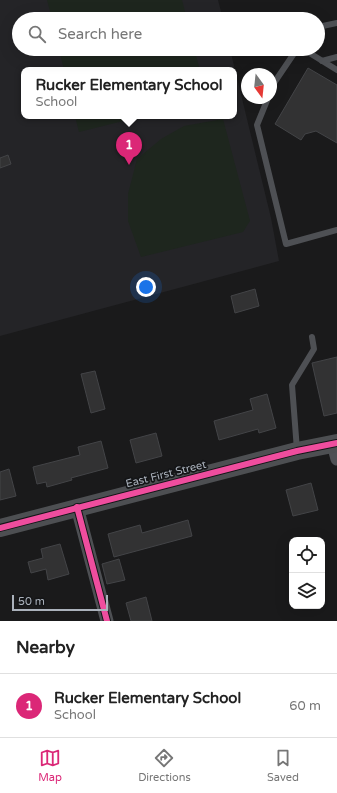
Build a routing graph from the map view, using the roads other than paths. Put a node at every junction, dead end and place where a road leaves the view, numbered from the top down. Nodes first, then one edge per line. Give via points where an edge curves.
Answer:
1 (337, 23) edge
2 (325, 25) edge
3 (292, 56) edge
4 (314, 56) edge
5 (337, 57) edge
6 (322, 61) junction
7 (337, 70) edge
8 (277, 79) edge
9 (266, 104) edge
10 (337, 230) edge
11 (312, 337) dead end
12 (336, 449) edge
13 (297, 451) junction
14 (77, 507) junction
15 (0, 528) edge
16 (107, 621) edge

1 - 2 lane
3 - 8 lane
4 - 6 lane
5 - 6 lane
6 - 7 lane
9 - 10 lane via 257,125 286,244
11 - 13 lane via 314,349 292,385
12 - 13 street, East First Street
13 - 14 street, East First Street
14 - 15 street, East First Street
14 - 16 street

